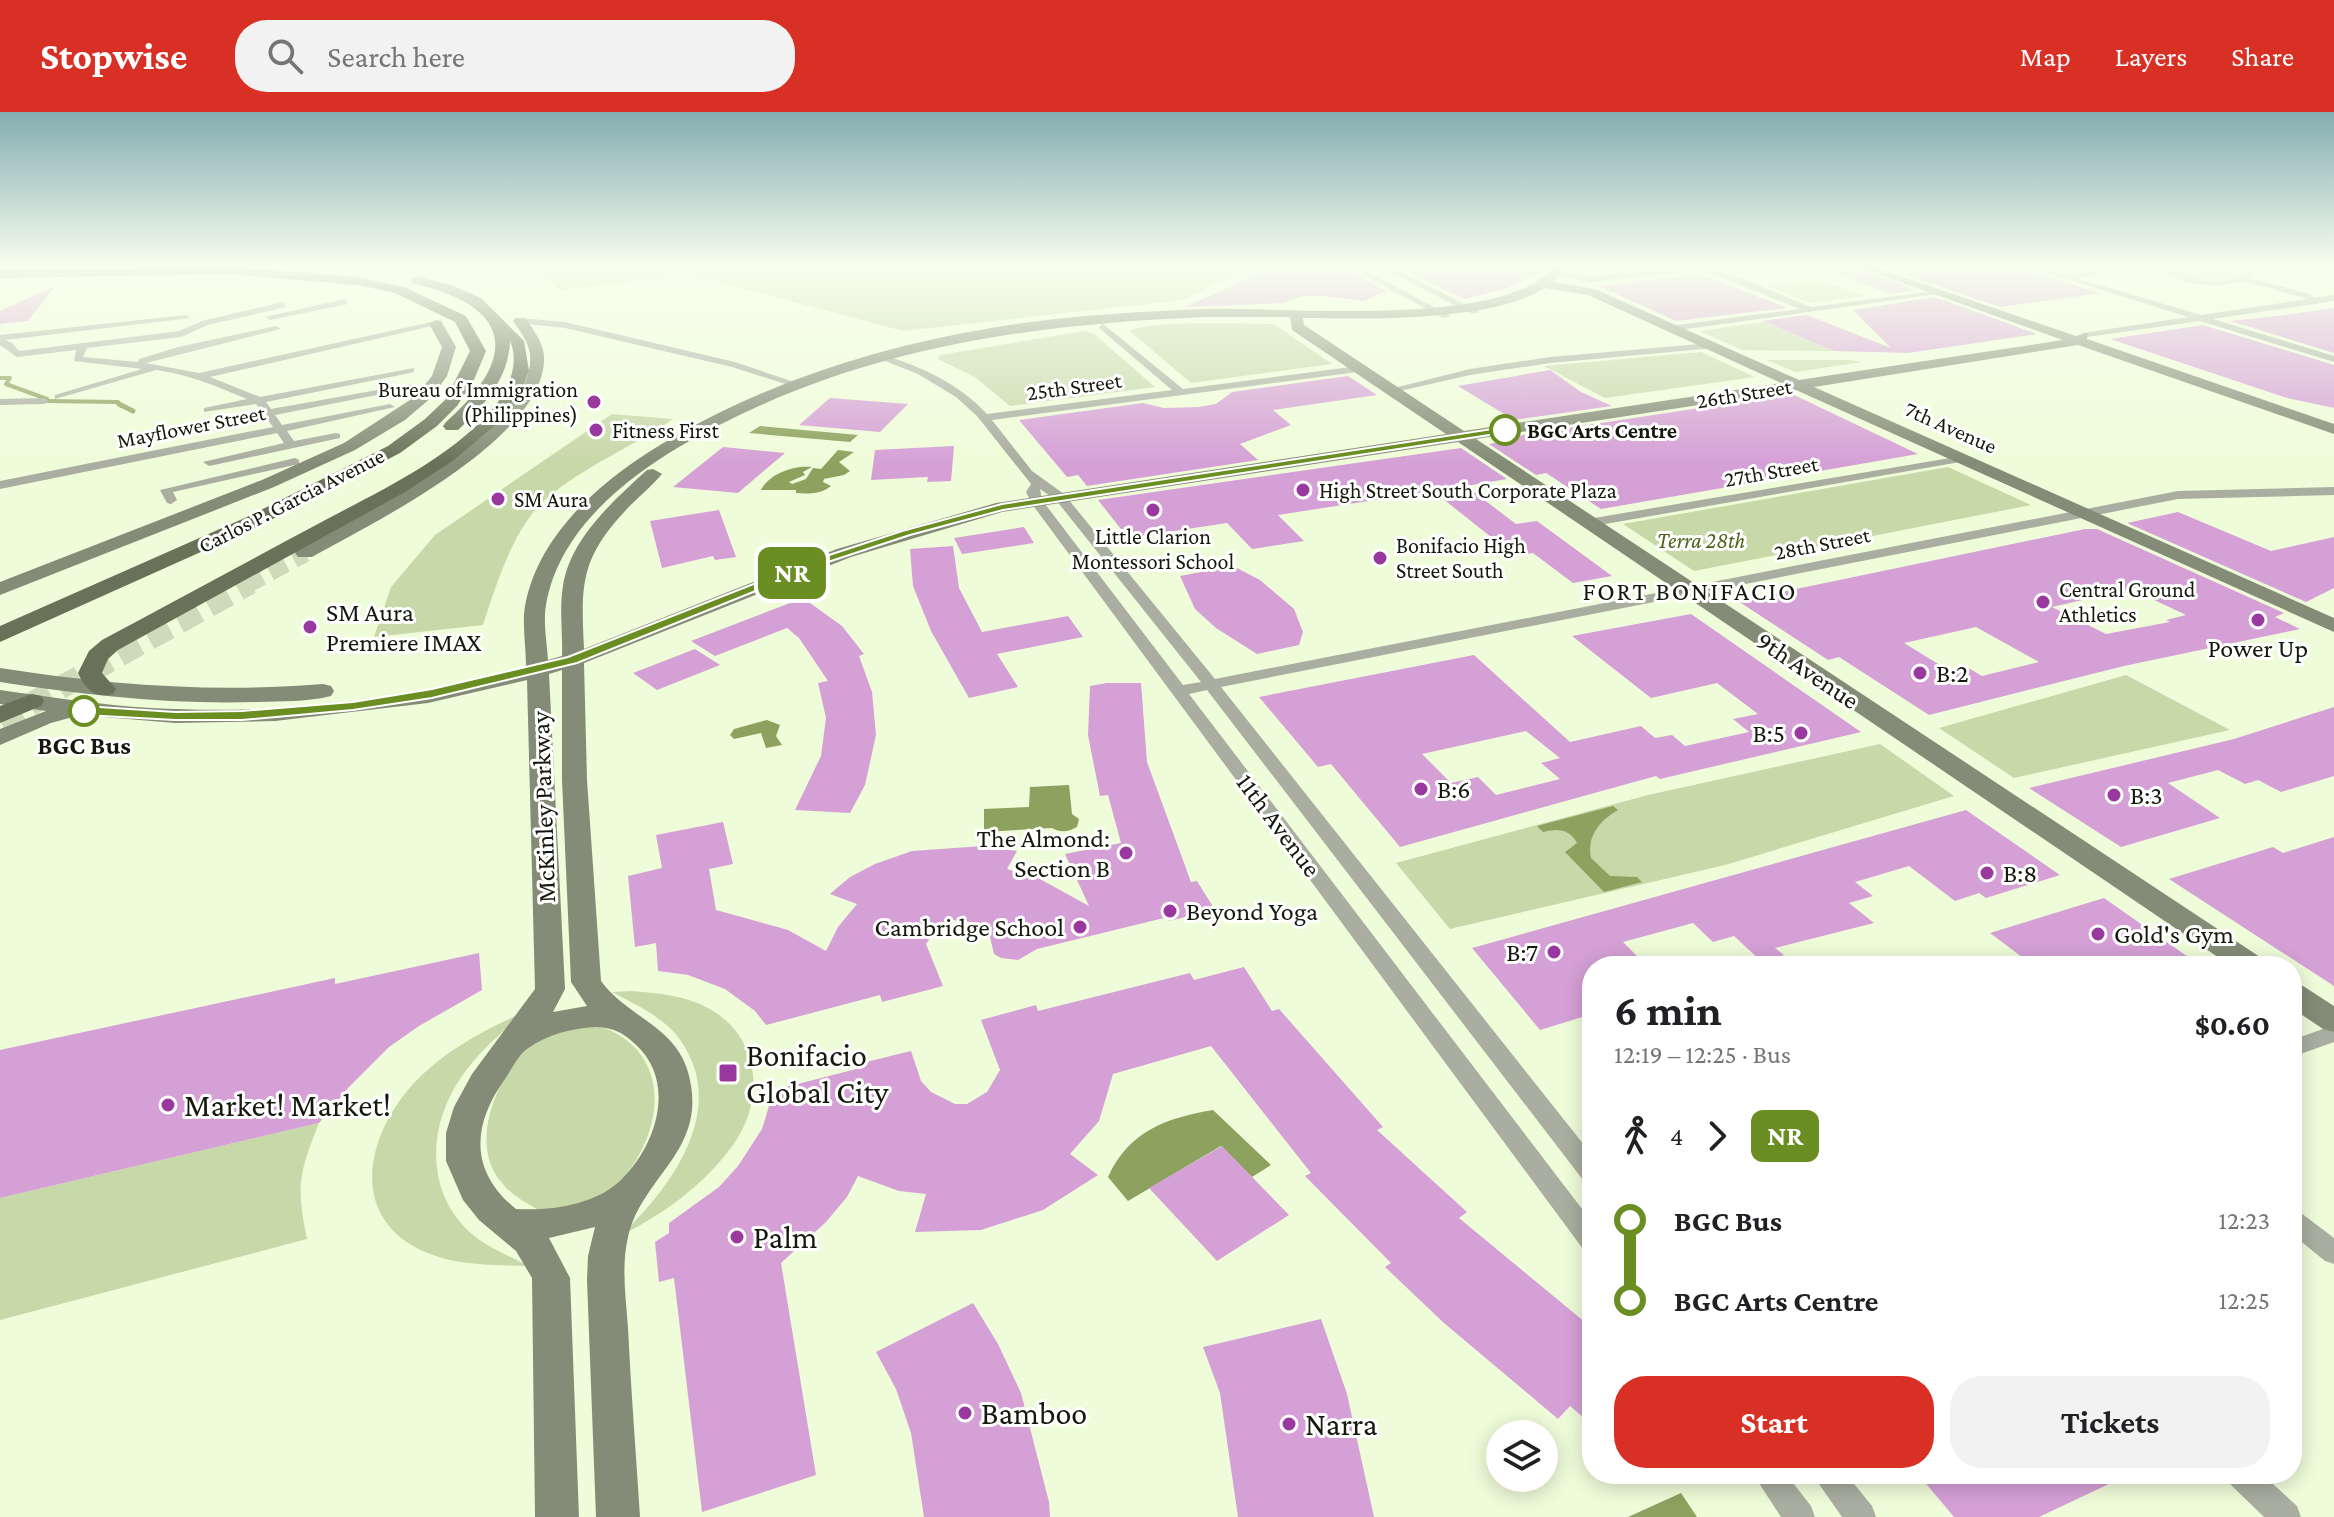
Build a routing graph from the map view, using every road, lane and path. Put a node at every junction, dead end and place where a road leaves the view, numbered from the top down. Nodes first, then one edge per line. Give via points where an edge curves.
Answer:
1 (63, 333) edge
2 (187, 333) joint
3 (195, 333) edge
4 (259, 333) edge
5 (397, 333) edge
6 (441, 333) edge
7 (468, 333) edge
8 (506, 333) edge
9 (515, 333) edge
10 (521, 333) edge
11 (597, 333) edge
12 (995, 333) edge
13 (1047, 333) edge
14 (1110, 333) edge
15 (1305, 333) edge
16 (1682, 333) edge
17 (2060, 333) edge
18 (2061, 333) edge
19 (2110, 333) edge
20 (2248, 333) edge
21 (2076, 338) junction
22 (0, 340) edge
23 (83, 346) junction
24 (1711, 346) junction
25 (2334, 359) edge
26 (888, 360) junction
27 (136, 364) junction
28 (158, 367) junction
29 (1358, 369) junction
30 (410, 370) dead end
31 (199, 376) junction
32 (1792, 382) junction
33 (795, 384) junction
34 (407, 386) dead end
35 (1391, 390) junction
36 (1180, 392) junction
37 (59, 397) dead end
38 (259, 400) junction
39 (44, 401) dead end
40 (0, 402) edge
41 (390, 407) dead end
42 (208, 410) dead end
43 (269, 413) junction
44 (985, 418) junction
45 (2334, 422) edge
46 (219, 423) dead end
47 (281, 428) junction
48 (2334, 429) edge
49 (1455, 433) junction
50 (336, 436) dead end
51 (197, 445) junction
52 (291, 445) junction
53 (1962, 459) junction
54 (209, 462) junction
55 (295, 462) dead end
56 (216, 479) junction
57 (0, 485) edge
58 (2334, 491) edge
59 (1044, 493) junction
60 (171, 500) dead end
61 (2082, 513) junction
62 (1588, 523) junction
63 (305, 553) tunnel mouth
64 (0, 589) edge
65 (1689, 591) junction
66 (2334, 626) edge
67 (0, 635) edge
68 (573, 653) junction
69 (0, 655) edge
70 (537, 662) junction
71 (0, 675) edge
72 (1211, 685) junction
73 (1179, 691) junction
74 (16, 698) edge
75 (101, 700) junction
76 (0, 738) edge
77 (2237, 956) edge
78 (2302, 1000) edge
79 (623, 1019) junction
80 (2334, 1021) edge
81 (2334, 1033) edge
82 (2302, 1045) edge
83 (507, 1049) junction
84 (1582, 1160) edge
85 (638, 1187) junction
86 (508, 1223) junction
87 (1582, 1228) edge
88 (2302, 1228) edge
89 (2334, 1253) edge
90 (1775, 1484) edge
91 (1835, 1484) edge
92 (2251, 1484) edge
93 (557, 1517) edge
94 (618, 1517) edge
95 (1800, 1517) edge
96 (1861, 1517) edge
97 (2286, 1517) edge

1 - 22 street
2 - 3 street
2 - 23 street
4 - 27 street
5 - 31 street
6 - 64 main road, Carlos P. Garcia Avenue via 449,347 443,370 421,399 389,423 270,482
7 - 67 main road, Carlos P. Garcia Avenue via 478,351 459,394 437,417 351,474
8 - 69 main road, Carlos P. Garcia Avenue via 497,371 470,411 420,450 279,527
9 - 75 main road via 521,366 510,396 481,430 416,478 110,645 97,656 90,673
10 - 63 main road, Carlos P. Garcia Avenue via 537,358 535,377 509,419 450,469
11 - 33 street
12 - 26 main road, McKinley Parkway
13 - 26 main road, McKinley Parkway
14 - 36 street
15 - 29 main road, 9th Avenue
16 - 24 main road, 7th Avenue
17 - 21 main road
18 - 21 main road
19 - 21 street, 26th Street
20 - 25 street
21 - 32 main road, 26th Street
21 - 45 main road
21 - 48 main road
22 - 23 street via 14,355
23 - 27 street via 77,359
24 - 32 main road, 7th Avenue
24 - 35 street via 1552,358
26 - 33 main road, McKinley Parkway
26 - 44 street, 11th Avenue via 954,390
26 - 68 main road, McKinley Parkway via 742,420 692,446 648,479 585,551 575,575
27 - 28 street
28 - 31 street
28 - 37 street
29 - 35 main road, 9th Avenue
29 - 36 street, 25th Street
30 - 38 street
31 - 38 street
32 - 49 main road, 26th Street
32 - 53 main road, 7th Avenue
33 - 70 main road, McKinley Parkway via 689,433 636,467 594,503 554,551 541,577 535,608
34 - 43 street
35 - 49 main road, 9th Avenue
36 - 44 street, 25th Street
38 - 42 street
38 - 43 street
39 - 40 street
41 - 47 street, Mayflower Street
43 - 46 street
43 - 47 street
44 - 59 street, 11th Avenue
47 - 51 street, Mayflower Street
47 - 52 street
49 - 59 main road, 26th Street
49 - 62 main road, 9th Avenue
50 - 52 street
51 - 54 street
51 - 57 street, Mayflower Street
52 - 54 street
53 - 61 main road, 7th Avenue
53 - 62 street, 27th Street
54 - 56 street
55 - 56 street
56 - 60 street via 166,490
58 - 61 street, 28th Street via 2198,493
59 - 68 main road, 26th Street via 991,500 810,552
59 - 72 street, 11th Avenue
59 - 73 street, 11th Avenue
61 - 65 street, 28th Street
61 - 66 main road, 7th Avenue
62 - 65 main road, 9th Avenue
65 - 72 street, 28th Street
65 - 77 main road, 9th Avenue
68 - 70 main road, 26th Street
68 - 79 main road, McKinley Parkway via 571,718 586,982 606,1009
70 - 75 main road, 26th Street via 432,694 288,712 175,716
70 - 83 main road, McKinley Parkway via 550,989 542,1009
71 - 74 main road, 26th Street
72 - 73 street, 28th Street
72 - 84 street, 11th Avenue
73 - 87 street, 11th Avenue
74 - 75 main road, 26th Street
75 - 76 main road
78 - 80 main road
79 - 83 main road via 601,1015 564,1020
79 - 85 main road, McKinley Parkway via 658,1047 675,1086 669,1135
81 - 82 street
83 - 86 main road, McKinley Parkway via 476,1094 464,1142 474,1187
85 - 86 main road via 615,1204 574,1220 533,1226
85 - 94 main road, McKinley Parkway via 619,1213 605,1258
86 - 93 main road, McKinley Parkway via 534,1247 551,1278
88 - 89 street
90 - 95 street
91 - 96 street
92 - 97 street

